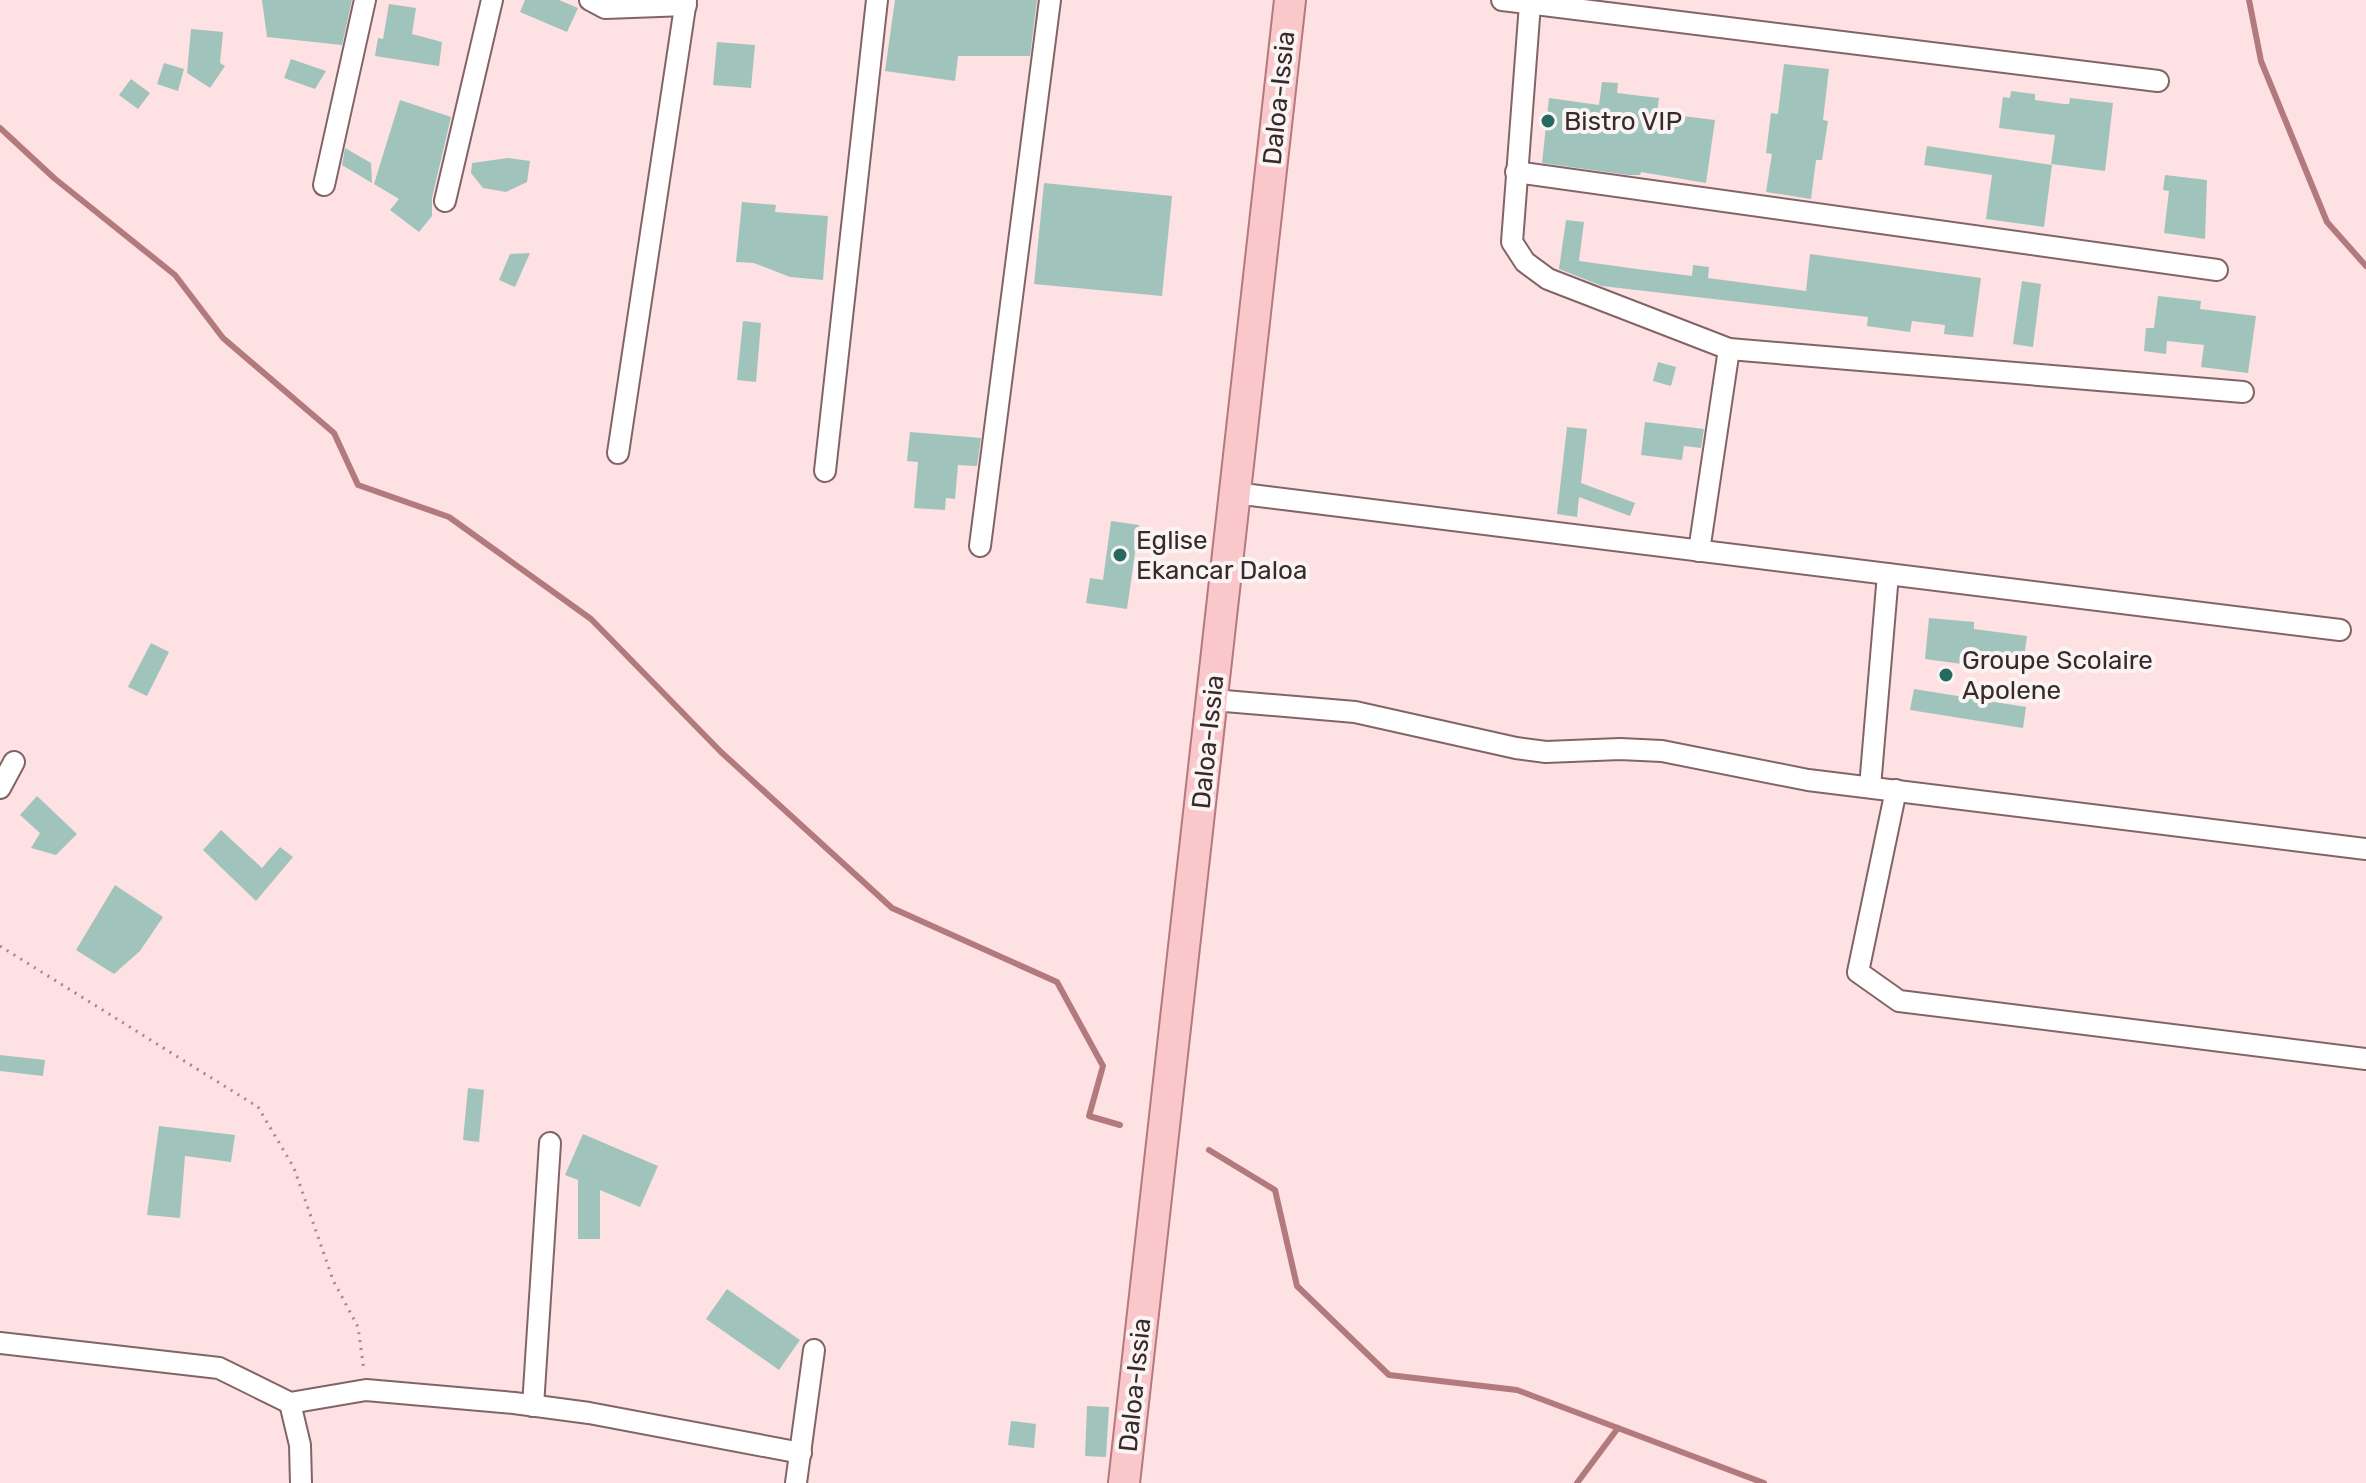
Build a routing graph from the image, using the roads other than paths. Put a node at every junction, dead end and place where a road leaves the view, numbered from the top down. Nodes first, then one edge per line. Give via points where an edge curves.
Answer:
1 (365, 0) edge
2 (492, 0) edge
3 (590, 0) edge
4 (877, 0) edge
5 (1050, 0) edge
6 (1290, 0) edge
7 (1502, 0) edge
8 (686, 2) edge
9 (1530, 4) junction
10 (2158, 81) dead end
11 (1516, 172) junction
12 (324, 185) dead end
13 (445, 201) dead end
14 (2217, 270) dead end
15 (1729, 349) junction
16 (2243, 392) dead end
17 (618, 453) dead end
18 (825, 471) dead end
19 (1235, 493) junction
20 (980, 546) dead end
21 (1699, 551) junction
22 (1888, 574) junction
23 (2340, 630) dead end
24 (1213, 700) junction
25 (14, 762) dead end
26 (1870, 787) junction
27 (0, 788) edge
28 (1896, 790) junction
29 (2366, 849) edge
30 (2366, 1059) edge
31 (550, 1143) dead end
32 (0, 1343) edge
33 (814, 1350) dead end
34 (290, 1403) junction
35 (533, 1406) junction
36 (801, 1453) junction
37 (301, 1483) edge
38 (796, 1483) edge
39 (1124, 1483) edge

1 - 12 street
2 - 13 street
3 - 8 street via 605,8
4 - 18 street
5 - 20 street
6 - 19 main road, Daloa-Issia
7 - 9 street
8 - 17 street
9 - 10 street
9 - 11 street
11 - 14 street
11 - 15 street via 1512,242 1525,262 1548,279
15 - 16 street
15 - 21 street
19 - 21 street
19 - 24 main road, Daloa-Issia
21 - 22 street
22 - 23 street
22 - 26 street
24 - 26 street via 1355,712 1546,752 1662,751
24 - 39 main road, Daloa-Issia
25 - 27 street
26 - 28 street
28 - 29 street
28 - 30 street via 1858,972 1899,1001
31 - 35 street
32 - 34 street via 219,1368
33 - 36 street
34 - 35 street via 366,1390
34 - 37 street via 300,1445
35 - 36 street
36 - 38 street

